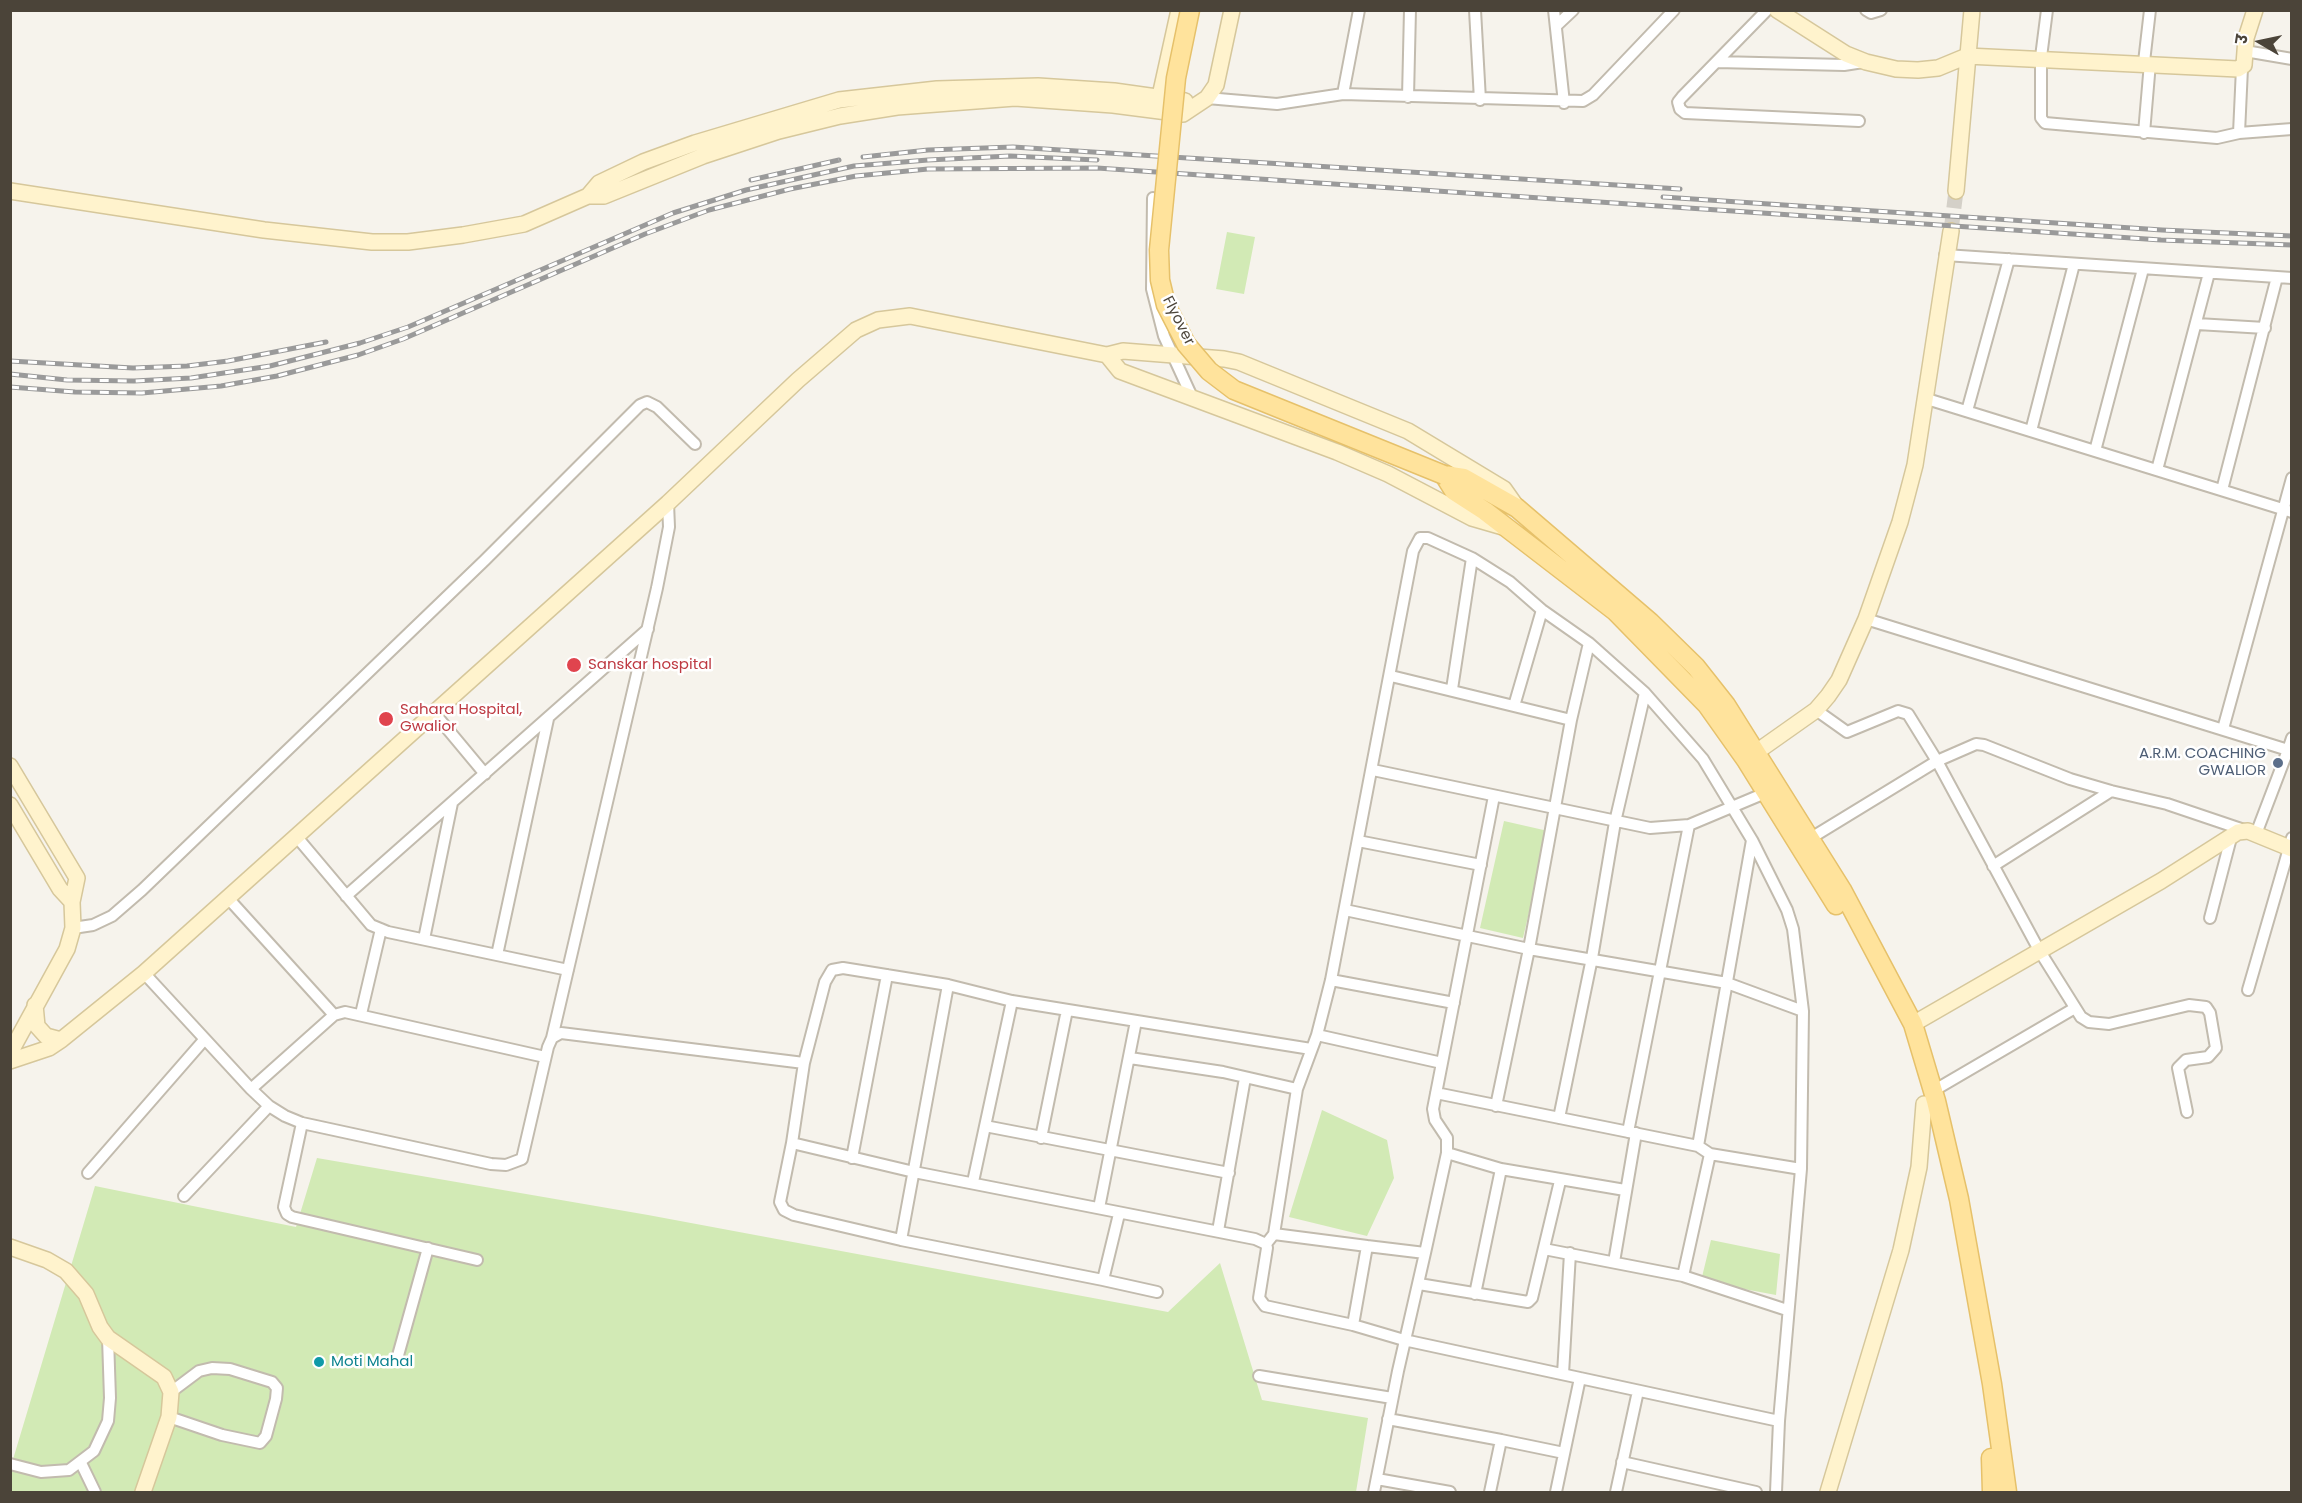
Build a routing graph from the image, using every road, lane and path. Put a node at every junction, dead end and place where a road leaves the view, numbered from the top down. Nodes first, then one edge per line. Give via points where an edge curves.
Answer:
1 (1179, 10) edge
2 (1190, 10) edge
3 (1232, 10) edge
4 (1359, 10) edge
5 (1410, 10) edge
6 (1475, 10) edge
7 (1554, 10) edge
8 (1573, 10) edge
9 (1674, 10) edge
10 (1767, 10) edge
11 (1777, 10) edge
12 (1866, 10) edge
13 (1881, 10) edge
14 (1972, 10) edge
15 (2047, 10) edge
16 (2150, 10) edge
17 (2247, 10) edge
18 (2255, 10) edge
19 (1556, 26) junction
20 (2245, 44) junction
21 (1967, 56) junction
22 (2041, 57) junction
23 (2292, 58) edge
24 (1717, 62) junction
25 (1866, 62) junction
26 (2147, 63) junction
27 (2242, 68) junction
28 (1344, 94) junction
29 (1408, 97) junction
30 (1480, 100) junction
31 (1201, 102) junction
32 (1564, 103) junction
33 (1158, 104) junction
34 (1859, 121) dead end
35 (2292, 129) edge
36 (2144, 133) junction
37 (2240, 133) junction
38 (10, 190) edge
39 (1956, 191) tunnel mouth
40 (1153, 198) dead end
41 (1951, 231) tunnel mouth
42 (1945, 255) junction
43 (2009, 259) junction
44 (2074, 264) junction
45 (2144, 269) junction
46 (2209, 273) junction
47 (2277, 277) junction
48 (2292, 278) edge
49 (2198, 324) junction
50 (2265, 328) junction
51 (1107, 355) junction
52 (1172, 356) junction
53 (1192, 397) junction
54 (1927, 399) junction
55 (1966, 411) junction
56 (2031, 431) junction
57 (695, 444) dead end
58 (2096, 451) junction
59 (2157, 470) junction
60 (2292, 478) edge
61 (2222, 490) junction
62 (668, 503) junction
63 (1492, 505) junction
64 (1517, 508) junction
65 (2287, 510) edge
66 (1506, 528) junction
67 (1472, 558) junction
68 (1542, 610) junction
69 (1866, 619) junction
70 (648, 629) junction
71 (1589, 643) junction
72 (1390, 676) junction
73 (1452, 689) junction
74 (1645, 693) junction
75 (1514, 706) junction
76 (1816, 710) junction
77 (435, 714) junction
78 (548, 719) junction
79 (1571, 720) junction
80 (2223, 729) junction
81 (2292, 738) edge
82 (2290, 751) edge
83 (1751, 757) junction
84 (1937, 761) junction
85 (10, 766) edge
86 (1373, 770) junction
87 (485, 774) junction
88 (1772, 789) junction
89 (2111, 791) junction
90 (1494, 796) junction
91 (452, 803) junction
92 (10, 805) edge
93 (1731, 806) junction
94 (1554, 808) junction
95 (1615, 822) junction
96 (1689, 825) junction
97 (2244, 833) junction
98 (296, 836) junction
99 (1811, 838) junction
100 (1752, 840) junction
101 (1358, 841) junction
102 (2290, 845) edge
103 (1481, 865) junction
104 (1993, 866) junction
105 (346, 896) junction
106 (227, 897) junction
107 (72, 902) junction
108 (1345, 910) junction
109 (2210, 918) dead end
110 (73, 928) junction
111 (381, 929) junction
112 (1468, 936) junction
113 (424, 939) junction
114 (1529, 949) junction
115 (2039, 950) junction
116 (497, 955) junction
117 (1592, 958) junction
118 (568, 970) junction
119 (1660, 972) junction
120 (144, 973) junction
121 (887, 975) junction
122 (1331, 980) junction
123 (1727, 983) junction
124 (948, 985) junction
125 (2248, 990) dead end
126 (1012, 1001) junction
127 (1454, 1003) junction
128 (35, 1004) junction
129 (2076, 1008) junction
130 (1067, 1010) junction
131 (1803, 1011) junction
132 (361, 1014) junction
133 (334, 1015) junction
134 (1136, 1021) junction
135 (1913, 1024) junction
136 (1317, 1035) junction
137 (552, 1038) junction
138 (61, 1040) junction
139 (204, 1040) junction
140 (1311, 1049) junction
141 (10, 1053) edge
142 (545, 1057) junction
143 (1130, 1059) junction
144 (10, 1061) edge
145 (804, 1063) junction
146 (1442, 1064) junction
147 (1245, 1078) junction
148 (251, 1089) junction
149 (1297, 1089) junction
150 (1436, 1094) junction
151 (1929, 1097) junction
152 (269, 1106) junction
153 (1496, 1106) junction
154 (2187, 1112) dead end
155 (1559, 1118) junction
156 (302, 1123) junction
157 (986, 1126) junction
158 (1632, 1133) junction
159 (1041, 1138) junction
160 (792, 1143) junction
161 (1698, 1146) junction
162 (1111, 1150) junction
163 (1447, 1153) junction
164 (1710, 1154) junction
165 (852, 1158) junction
166 (1501, 1169) junction
167 (1801, 1169) junction
168 (914, 1172) junction
169 (88, 1173) dead end
170 (1229, 1173) junction
171 (1560, 1181) junction
172 (973, 1182) junction
173 (1625, 1190) junction
174 (184, 1196) dead end
175 (1099, 1209) junction
176 (1119, 1214) junction
177 (1218, 1231) junction
178 (1274, 1234) junction
179 (901, 1240) junction
180 (1266, 1244) junction
181 (1367, 1246) junction
182 (10, 1247) edge
183 (428, 1248) junction
184 (1544, 1249) junction
185 (1425, 1253) junction
186 (1570, 1253) junction
187 (477, 1260) dead end
188 (1614, 1262) junction
189 (1683, 1276) junction
190 (1103, 1280) junction
191 (1419, 1284) junction
192 (1157, 1293) dead end
193 (1474, 1294) junction
194 (1787, 1310) junction
195 (1353, 1325) junction
196 (108, 1338) junction
197 (1404, 1340) junction
198 (397, 1359) dead end
199 (1563, 1374) junction
200 (1259, 1376) dead end
201 (1580, 1378) junction
202 (1638, 1391) junction
203 (171, 1392) junction
204 (1392, 1398) junction
205 (169, 1417) junction
206 (1388, 1419) junction
207 (1779, 1421) junction
208 (1501, 1440) junction
209 (1564, 1452) junction
210 (1622, 1462) junction
211 (81, 1463) junction
212 (10, 1464) edge
213 (1377, 1479) junction
214 (95, 1492) edge
215 (143, 1492) edge
216 (1374, 1492) edge
217 (1450, 1492) edge
218 (1490, 1492) edge
219 (1556, 1492) edge
220 (1616, 1492) edge
221 (1756, 1492) edge
222 (1776, 1492) edge
223 (1828, 1492) edge
224 (1992, 1492) edge
225 (2007, 1492) edge

1 - 33 street
2 - 63 main road, Flyover, bridge via 1176,78 1159,249 1166,304 1186,344 1234,390 1444,476 1454,491
3 - 31 street via 1216,85
4 - 28 street
5 - 29 street
6 - 30 street
7 - 19 street
8 - 19 street
9 - 32 street via 1593,95
10 - 24 street
11 - 25 street via 1846,54
12 - 13 street
14 - 21 street
15 - 22 street
16 - 26 street
17 - 20 street
18 - 20 street
19 - 32 street
20 - 23 street
20 - 27 street
21 - 22 street
21 - 25 street via 1938,68 1918,70
21 - 39 street
22 - 26 street
22 - 36 street via 2045,123
24 - 25 street
24 - 34 street via 1678,102 1685,113
26 - 27 street
26 - 36 street
27 - 37 street
28 - 29 street
28 - 31 street via 1277,104
29 - 30 street
30 - 32 street
31 - 33 street
33 - 38 street via 1038,86 937,89 839,100 643,162 599,183 588,196 524,224 408,242 264,230
35 - 37 street
36 - 37 street via 2217,138
40 - 52 street via 1152,290
41 - 42 street
42 - 43 street
42 - 54 street
43 - 44 street
43 - 55 street
44 - 45 street
44 - 56 street
45 - 46 street
45 - 58 street
46 - 47 street
46 - 49 street
47 - 48 street
47 - 50 street
49 - 50 street
49 - 59 street
50 - 61 street
51 - 52 street via 1123,351
51 - 53 street via 1120,371
51 - 62 street via 910,316 878,320 856,330 798,380
52 - 53 street
52 - 64 street via 1239,362 1408,431 1504,489
53 - 66 street via 1337,452 1472,518
54 - 55 street
54 - 69 street via 1908,493
55 - 56 street
56 - 58 street
57 - 110 street via 657,407 647,402 640,405 478,568 142,890 112,916 93,925
58 - 59 street
59 - 61 street
60 - 65 street
61 - 65 street
62 - 70 street via 669,527
62 - 77 street
63 - 64 main road, Flyover
63 - 66 main road, Flyover
64 - 83 main road, Flyover via 1650,622 1696,667 1726,705
65 - 80 street
66 - 83 main road, Flyover via 1615,610 1707,705
67 - 68 street via 1510,582
67 - 72 street via 1428,538 1420,538 1416,543
67 - 73 street
68 - 71 street
68 - 75 street
69 - 76 street via 1839,680
69 - 80 street
70 - 78 street
70 - 118 street
71 - 74 street
71 - 79 street
72 - 73 street
72 - 86 street
73 - 75 street
74 - 93 street via 1703,759
74 - 95 street
75 - 79 street
76 - 83 street
76 - 84 street via 1847,732 1903,711
77 - 87 street
77 - 98 street
78 - 87 street
78 - 116 street
79 - 94 street
80 - 82 street
81 - 82 street
82 - 97 street
83 - 88 main road
84 - 89 street via 1966,746 1984,745
84 - 99 street
84 - 104 street
85 - 107 street via 76,878
86 - 90 street
86 - 101 street
87 - 91 street
88 - 93 street
88 - 99 main road
88 - 151 main road via 1903,1030
89 - 97 street via 2167,804
89 - 104 street
90 - 94 street
90 - 103 street
91 - 105 street
91 - 113 street
92 - 107 street via 60,889
93 - 96 street
93 - 100 street
94 - 95 street
94 - 114 street
95 - 96 street via 1650,828
95 - 117 street
96 - 119 street
97 - 102 street
97 - 109 street
97 - 115 street
98 - 105 street
98 - 106 street
99 - 135 main road
100 - 123 street
100 - 131 street via 1790,919
101 - 103 street
101 - 108 street
102 - 125 street
103 - 112 street
104 - 115 street
105 - 111 street via 371,925
106 - 120 street
106 - 133 street
107 - 110 street
108 - 112 street
108 - 122 street
110 - 128 street via 67,948
111 - 113 street
111 - 132 street
112 - 114 street
112 - 127 street
113 - 116 street
114 - 117 street
114 - 153 street
115 - 129 street
115 - 135 street
116 - 118 street
117 - 119 street
117 - 155 street
118 - 137 street
119 - 123 street
119 - 158 street
120 - 138 street
120 - 139 street
121 - 124 street
121 - 145 street via 832,970 825,982
121 - 165 street
122 - 127 street
122 - 136 street
123 - 131 street
123 - 161 street
124 - 126 street
124 - 168 street
126 - 130 street
126 - 157 street
127 - 146 street
128 - 138 street via 37,1026 46,1036
128 - 141 street
129 - 151 street
129 - 154 street via 2089,1022 2109,1024 2189,1005 2206,1007 2216,1048 2208,1057 2186,1060 2178,1068
130 - 134 street
130 - 159 street
131 - 167 street
132 - 133 street
132 - 142 street
133 - 148 street
134 - 140 street
134 - 143 street
135 - 151 main road
136 - 140 street
136 - 146 street
137 - 142 street
137 - 145 street via 566,1032
138 - 144 street
139 - 148 street
139 - 169 street
140 - 149 street
142 - 156 street via 526,1152 518,1163 506,1165 454,1157
143 - 147 street
143 - 162 street
145 - 160 street
146 - 150 street
147 - 149 street
147 - 170 street
148 - 152 street
149 - 178 street
150 - 153 street
150 - 163 street via 1435,1120 1447,1138
151 - 223 street via 1901,1250
151 - 224 main road via 1980,1386
151 - 225 main road via 1959,1199
152 - 156 street
152 - 174 street
153 - 155 street
155 - 158 street
156 - 183 street via 284,1207 287,1214
157 - 159 street
157 - 172 street
158 - 161 street
158 - 173 street
159 - 162 street
160 - 165 street
160 - 179 street via 780,1202 784,1210
161 - 164 street
162 - 170 street
162 - 175 street
163 - 166 street
163 - 185 street
164 - 167 street
164 - 189 street
165 - 168 street
166 - 171 street
166 - 193 street
167 - 194 street
168 - 172 street
168 - 179 street
170 - 177 street
171 - 173 street
171 - 184 street
172 - 175 street
173 - 188 street
175 - 176 street
176 - 177 street
176 - 190 street
177 - 180 street
178 - 180 street
178 - 181 street
179 - 190 street
180 - 195 street via 1259,1298 1265,1306
181 - 185 street
181 - 195 street
182 - 196 street via 47,1260 76,1281
183 - 187 street
183 - 198 street
184 - 186 street
184 - 193 street via 1528,1302
185 - 191 street
186 - 188 street
186 - 199 street
188 - 189 street
189 - 194 street
190 - 192 street
191 - 193 street
191 - 197 street
194 - 207 street
195 - 197 street
196 - 203 street via 164,1377
196 - 211 street via 108,1421 94,1451
197 - 199 street
197 - 204 street
199 - 201 street
200 - 204 street
201 - 202 street
201 - 209 street
202 - 207 street
202 - 210 street
203 - 205 street
203 - 205 street via 199,1371 212,1368 230,1369 272,1382 277,1388 266,1436 260,1443
204 - 206 street
205 - 215 street
206 - 208 street
206 - 213 street
207 - 222 street
208 - 209 street
208 - 218 street
209 - 219 street
210 - 220 street
210 - 221 street
211 - 212 street via 55,1472
211 - 214 street
213 - 216 street
213 - 217 street

